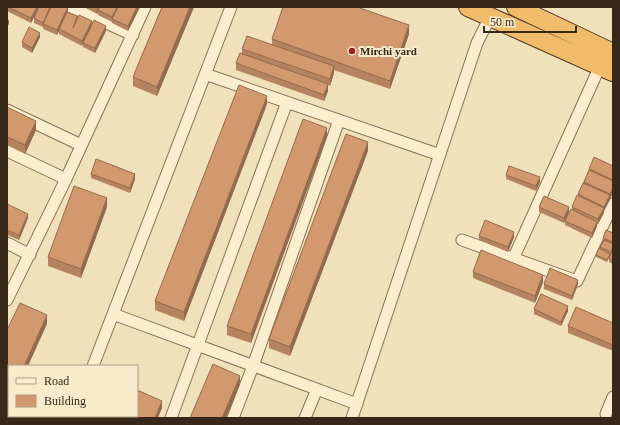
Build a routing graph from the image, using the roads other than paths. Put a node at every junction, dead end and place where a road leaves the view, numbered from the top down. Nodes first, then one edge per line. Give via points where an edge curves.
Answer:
1 (71, 7) edge
2 (145, 7) edge
3 (231, 7) edge
4 (468, 7) edge
5 (516, 7) edge
6 (490, 17) junction
7 (133, 35) junction
8 (613, 53) edge
9 (607, 69) edge
10 (205, 74) junction
11 (287, 102) junction
12 (7, 110) edge
13 (339, 120) junction
14 (81, 146) junction
15 (7, 151) edge
16 (440, 155) junction
17 (66, 179) junction
18 (613, 204) edge
19 (462, 240) dead end
20 (7, 243) edge
21 (30, 255) junction
22 (514, 257) junction
23 (7, 300) edge
24 (113, 314) junction
25 (197, 345) junction
26 (93, 365) edge
27 (253, 366) junction
28 (317, 389) junction
29 (613, 397) edge
30 (358, 404) junction
31 (607, 416) edge
32 (171, 418) edge
33 (233, 418) edge
34 (305, 418) edge
35 (352, 418) edge

1 - 7 street
2 - 7 street
3 - 10 street
4 - 6 highway
5 - 8 highway
6 - 9 highway
6 - 16 street via 477,43
7 - 14 street
9 - 22 street
10 - 11 street
10 - 24 street
11 - 13 street
11 - 25 street
12 - 14 street
13 - 16 street
13 - 27 street
14 - 17 street
15 - 17 street
16 - 30 street
17 - 21 street
18 - 22 street via 578,281
19 - 22 street
20 - 21 street
21 - 23 street
24 - 25 street
24 - 26 street
25 - 27 street
25 - 32 street
27 - 28 street
27 - 33 street
28 - 30 street
28 - 34 street
29 - 31 street
30 - 35 street

